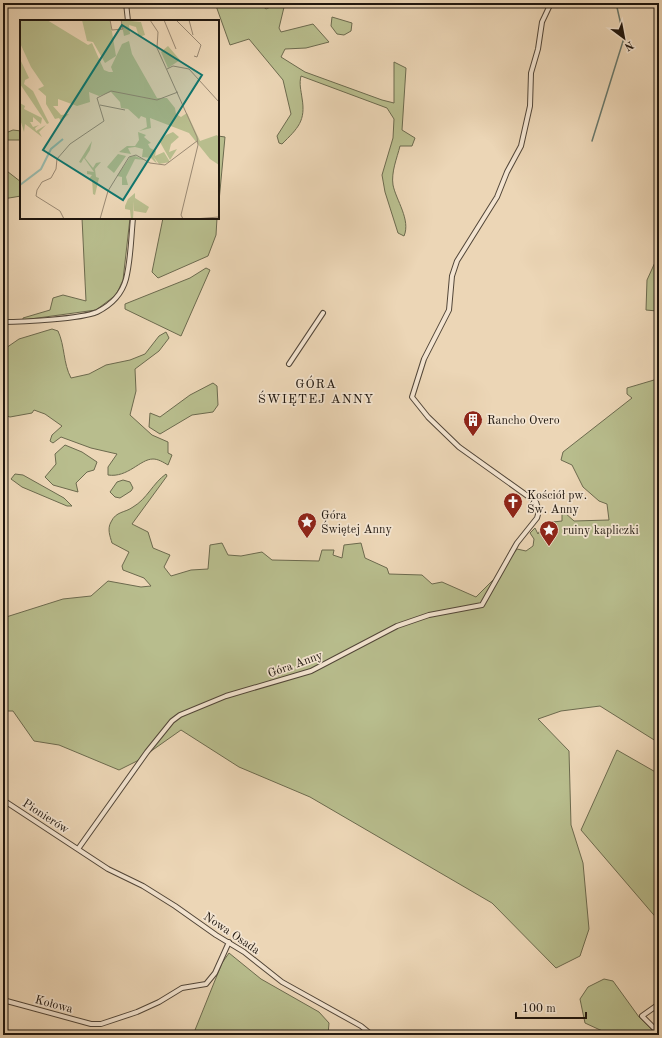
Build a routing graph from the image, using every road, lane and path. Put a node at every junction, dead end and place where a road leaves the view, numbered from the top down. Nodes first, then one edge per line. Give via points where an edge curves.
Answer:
1 (126, 3) edge
2 (551, 3) edge
3 (128, 20) edge
4 (133, 219) edge
5 (324, 313) dead end
6 (3, 322) edge
7 (289, 364) dead end
8 (3, 800) edge
9 (78, 849) junction
10 (229, 942) junction
11 (3, 1000) edge
12 (659, 1004) edge
13 (659, 1033) edge
14 (372, 1035) edge

1 - 3 street
2 - 9 street, Góra Anny via 542,22 531,73 530,106 521,146 497,197 457,261 452,276 449,310 424,359 412,397 459,448 536,502 539,511 534,524 517,543 482,605 429,615 403,624 311,671 226,696 180,715 172,721 143,757
4 - 6 street via 126,279 113,301 95,313
5 - 7 street
8 - 9 street, Pionierów
9 - 10 street, Nowa Osada via 108,869 161,896
10 - 11 street, Kołowa via 215,973 206,984 182,988 149,1008 101,1024 91,1024
10 - 14 street, Nowa Osada via 282,982 361,1026
12 - 13 street via 642,1016

